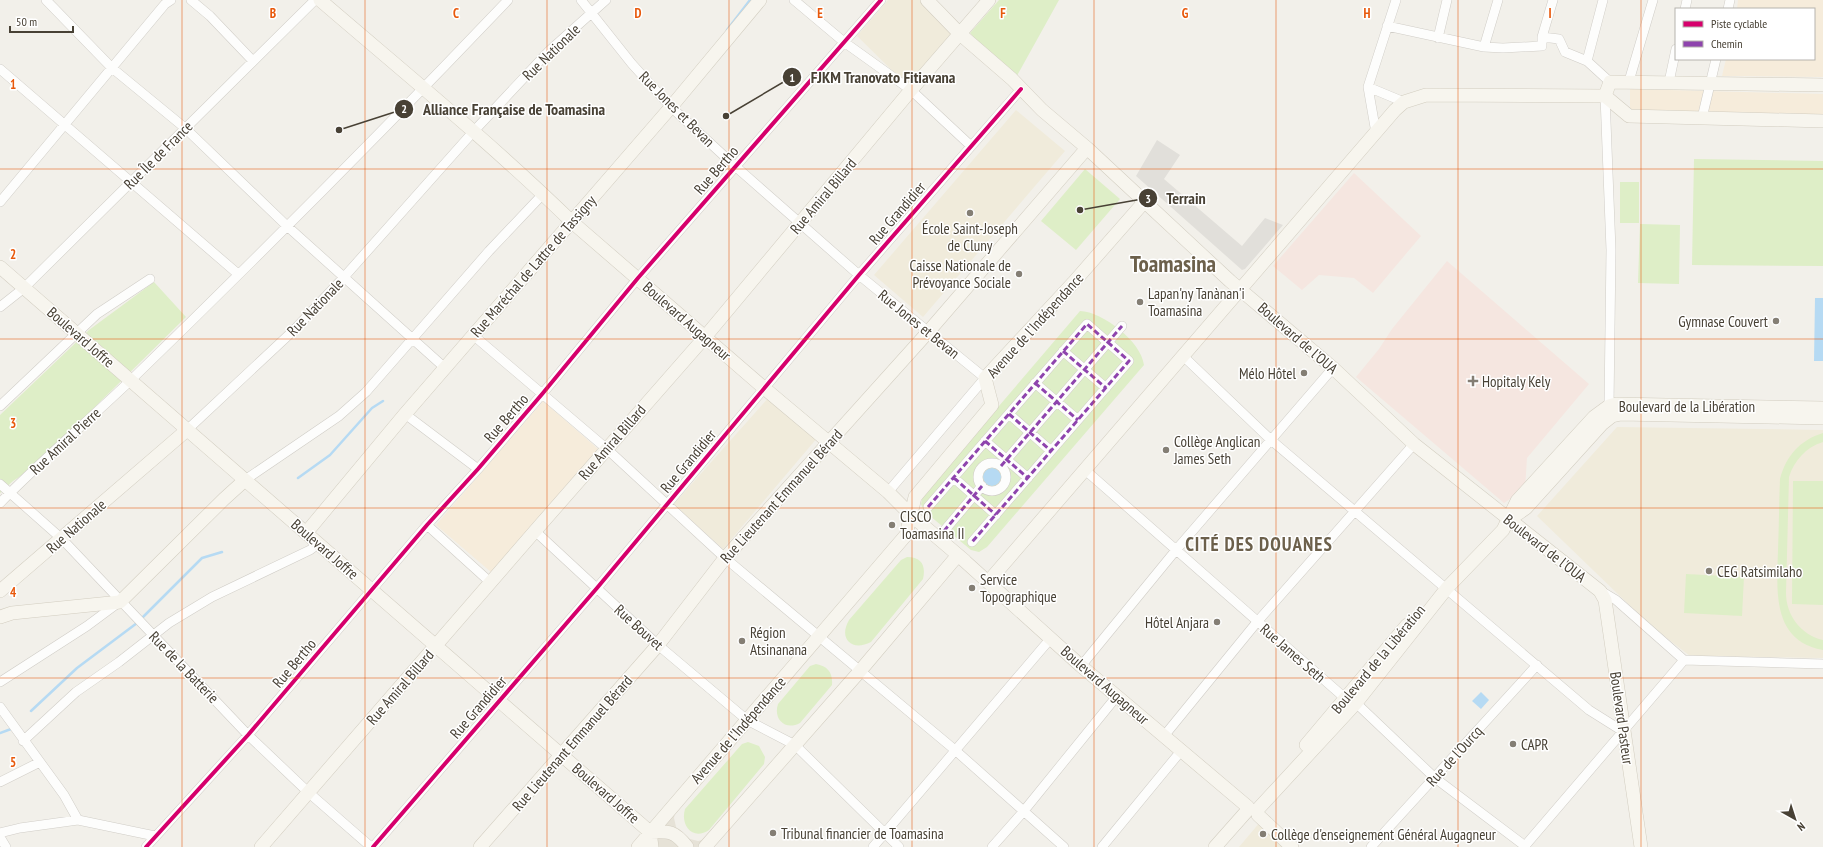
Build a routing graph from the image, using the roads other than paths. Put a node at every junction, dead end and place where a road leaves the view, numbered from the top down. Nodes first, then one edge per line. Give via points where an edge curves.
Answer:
1 (46, 0) edge
2 (171, 0) edge
3 (191, 0) edge
4 (315, 0) edge
5 (320, 0) edge
6 (508, 0) edge
7 (581, 0) edge
8 (606, 0) edge
9 (760, 0) edge
10 (794, 0) edge
11 (881, 0) edge
12 (927, 0) edge
13 (989, 0) edge
14 (1396, 0) edge
15 (1448, 0) edge
16 (1498, 0) edge
17 (1552, 0) edge
18 (1604, 0) edge
19 (1653, 0) edge
20 (592, 14) junction
21 (1387, 26) junction
22 (960, 34) junction
23 (1438, 38) junction
24 (1542, 38) junction
25 (844, 42) junction
26 (1484, 47) junction
27 (1675, 54) edge
28 (1716, 60) edge
29 (253, 61) junction
30 (1587, 61) junction
31 (112, 68) junction
32 (0, 69) edge
33 (1610, 82) junction
34 (1629, 82) junction
35 (1669, 82) junction
36 (1710, 83) junction
37 (1823, 85) edge
38 (1368, 87) junction
39 (424, 88) junction
40 (1021, 89) junction
41 (911, 90) junction
42 (1604, 96) junction
43 (1404, 102) junction
44 (671, 106) junction
45 (1702, 118) junction
46 (1823, 121) edge
47 (64, 125) junction
48 (185, 128) junction
49 (473, 132) junction
50 (1376, 133) junction
51 (971, 146) junction
52 (1087, 148) junction
53 (735, 166) junction
54 (131, 182) junction
55 (543, 194) junction
56 (1145, 201) junction
57 (0, 202) edge
58 (572, 222) junction
59 (800, 223) junction
60 (287, 226) junction
61 (0, 267) edge
62 (238, 274) junction
63 (859, 275) junction
64 (344, 276) junction
65 (638, 278) junction
66 (150, 279) dead end
67 (24, 288) junction
68 (1241, 289) junction
69 (0, 307) edge
70 (1122, 326) dead end
71 (929, 331) junction
72 (77, 334) junction
73 (473, 335) junction
74 (705, 337) junction
75 (413, 340) junction
76 (1108, 342) junction
77 (1063, 351) junction
78 (1182, 355) junction
79 (446, 368) junction
80 (1333, 368) junction
81 (1085, 369) junction
82 (985, 378) junction
83 (130, 380) junction
84 (1035, 383) junction
85 (764, 388) junction
86 (1106, 388) junction
87 (543, 393) junction
88 (1057, 402) junction
89 (0, 406) edge
90 (1823, 408) edge
91 (1611, 411) junction
92 (405, 414) junction
93 (1009, 414) junction
94 (1823, 418) edge
95 (1078, 420) junction
96 (187, 430) junction
97 (1030, 432) junction
98 (1271, 440) junction
99 (828, 441) junction
100 (986, 441) junction
101 (1414, 444) junction
102 (607, 449) junction
103 (1051, 451) junction
104 (1004, 463) junction
105 (1084, 469) junction
106 (478, 470) junction
107 (954, 478) junction
108 (1028, 478) junction
109 (245, 480) junction
110 (0, 484) edge
111 (982, 486) junction
112 (888, 492) junction
113 (10, 493) junction
114 (974, 496) junction
115 (0, 503) edge
116 (667, 505) junction
117 (928, 507) dead end
118 (1355, 511) junction
119 (911, 515) junction
120 (996, 515) junction
121 (1508, 520) junction
122 (427, 526) junction
123 (535, 531) junction
124 (306, 533) junction
125 (938, 538) junction
126 (62, 539) junction
127 (972, 542) dead end
128 (318, 544) junction
129 (1176, 550) junction
130 (725, 558) junction
131 (961, 558) junction
132 (490, 582) junction
133 (988, 582) junction
134 (1444, 586) junction
135 (597, 588) junction
136 (372, 590) junction
137 (0, 591) edge
138 (1600, 591) junction
139 (120, 602) junction
140 (0, 617) edge
141 (1257, 622) junction
142 (153, 634) junction
143 (818, 636) junction
144 (1051, 638) junction
145 (658, 645) junction
146 (435, 646) junction
147 (1684, 660) junction
148 (1823, 664) edge
149 (1537, 665) junction
150 (1080, 666) junction
151 (860, 671) junction
152 (0, 682) edge
153 (1117, 696) junction
154 (1351, 701) junction
155 (500, 702) junction
156 (0, 707) edge
157 (747, 720) junction
158 (1624, 732) junction
159 (248, 735) junction
160 (1164, 736) junction
161 (23, 741) junction
162 (795, 745) junction
163 (954, 750) junction
164 (1181, 751) junction
165 (562, 756) junction
166 (40, 762) junction
167 (1435, 778) junction
168 (0, 782) edge
169 (308, 792) junction
170 (1252, 811) junction
171 (1023, 812) junction
172 (78, 820) junction
173 (650, 832) junction
174 (0, 834) edge
175 (884, 834) junction
176 (155, 836) junction
177 (0, 837) edge
178 (1525, 846) edge
179 (6, 847) edge
180 (146, 847) edge
181 (261, 847) edge
182 (372, 847) edge
183 (480, 847) edge
184 (638, 847) edge
185 (652, 847) edge
186 (687, 847) edge
187 (705, 847) edge
188 (873, 847) edge
189 (899, 847) edge
190 (992, 847) edge
191 (1064, 847) edge
192 (1102, 847) edge
193 (1215, 847) edge
194 (1225, 847) edge
195 (1292, 847) edge
196 (1371, 847) edge
197 (1641, 847) edge

1 - 31 street
2 - 31 street
3 - 29 street
4 - 29 street, Rue Île de France
5 - 39 street, Boulevard Augagneur
6 - 39 street, Rue Amiral Pierre
7 - 20 street, Rue Jones et Bevan
8 - 20 street, Rue Nationale
9 - 44 street, Rue Maréchal de Lattre de Tassigny
10 - 25 street
11 - 25 street, Rue Bertho
12 - 22 street, Boulevard de l'OUA
13 - 22 street, Rue Amiral Billard
14 - 21 street
15 - 23 street
16 - 26 street
17 - 24 street
18 - 30 street
19 - 34 street
20 - 44 street, Rue Jones et Bevan via 632,64
20 - 49 street, Rue Nationale via 549,51
21 - 23 street
21 - 38 street
22 - 40 street, Boulevard de l'OUA
22 - 41 street, Rue Amiral Billard
23 - 26 street
24 - 26 street via 1542,46
24 - 30 street via 1559,39 1565,52
25 - 41 street
25 - 53 street, Rue Bertho
27 - 35 street
28 - 36 street
29 - 48 street, Rue Île de France
30 - 33 street
31 - 47 street
31 - 48 street
32 - 47 street
33 - 34 street
33 - 42 street
34 - 35 street
35 - 36 street
36 - 37 street
36 - 45 street
38 - 43 street
38 - 50 street
39 - 49 street, Boulevard Augagneur
39 - 60 street, Rue Amiral Pierre
40 - 51 street, Rue Grandidier
40 - 52 street, Boulevard de l'OUA
41 - 51 street
41 - 59 street, Rue Amiral Billard
42 - 43 street via 1426,95
42 - 45 street via 1629,116
42 - 91 street via 1611,250
43 - 50 street
44 - 53 street, Rue Jones et Bevan
44 - 58 street, Rue Maréchal de Lattre de Tassigny
45 - 46 street
47 - 54 street
47 - 57 street
48 - 54 street, Rue Île de France
48 - 60 street
49 - 55 street, Boulevard Augagneur
49 - 64 street, Rue Nationale
50 - 68 street
51 - 63 street, Rue Grandidier
52 - 56 street, Boulevard de l'OUA
52 - 71 street, Rue Lieutenant Emmanuel Bérard
53 - 59 street, Rue Jones et Bevan
53 - 65 street, Rue Bertho
54 - 62 street
54 - 67 street, Rue Île de France
55 - 58 street, Boulevard Augagneur
55 - 75 street via 489,251
56 - 68 street, Boulevard de l'OUA
56 - 82 street, Avenue de l'Indépendance
58 - 65 street, Boulevard Augagneur
58 - 73 street, Rue Maréchal de Lattre de Tassigny
59 - 63 street, Rue Jones et Bevan
59 - 74 street, Rue Amiral Billard
60 - 62 street, Rue Amiral Pierre
60 - 64 street
61 - 67 street, Boulevard Joffre
62 - 83 street, Rue Amiral Pierre
63 - 71 street, Rue Jones et Bevan
63 - 85 street, Rue Grandidier
64 - 75 street
64 - 96 street, Rue Nationale via 294,330
65 - 74 street, Boulevard Augagneur
65 - 87 street, Rue Bertho
66 - 72 street via 97,314
67 - 69 street, Rue Île de France
67 - 72 street, Boulevard Joffre
68 - 78 street
68 - 80 street, Boulevard de l'OUA
70 - 76 street
71 - 82 street, Rue Jones et Bevan
71 - 99 street, Rue Lieutenant Emmanuel Bérard
72 - 83 street, Boulevard Joffre
72 - 89 street
73 - 79 street, Rue Maréchal de Lattre de Tassigny
73 - 87 street
74 - 85 street, Boulevard Augagneur
74 - 102 street, Rue Amiral Billard
75 - 79 street
75 - 109 street via 366,392 338,416
76 - 77 street via 1087,324
76 - 81 street
76 - 86 street via 1129,361
77 - 81 street
77 - 84 street
78 - 98 street
78 - 105 street
79 - 92 street, Rue Maréchal de Lattre de Tassigny
80 - 98 street
80 - 101 street, Boulevard de l'OUA
81 - 86 street
81 - 88 street
82 - 112 street
82 - 119 street, Avenue de l'Indépendance via 992,405 916,497
83 - 96 street, Boulevard Joffre
83 - 113 street, Rue Amiral Pierre
84 - 88 street
84 - 93 street
85 - 99 street, Boulevard Augagneur
85 - 116 street, Rue Grandidier
86 - 95 street
87 - 102 street
87 - 106 street, Rue Bertho
88 - 95 street
88 - 97 street
90 - 91 street, Boulevard de la Libération via 1616,404
91 - 94 street, Boulevard de la Libération via 1621,414
91 - 121 street, Boulevard de la Libération via 1526,508
92 - 106 street
92 - 124 street, Rue Maréchal de Lattre de Tassigny
93 - 97 street
93 - 100 street
95 - 103 street
96 - 109 street, Boulevard Joffre
96 - 126 street, Rue Nationale
97 - 103 street
97 - 104 street
98 - 118 street
98 - 129 street
99 - 112 street, Boulevard Augagneur
99 - 130 street, Rue Lieutenant Emmanuel Bérard
100 - 104 street
100 - 107 street
101 - 118 street
101 - 121 street, Boulevard de l'OUA
102 - 116 street
102 - 123 street, Rue Amiral Billard
103 - 108 street
104 - 108 street
104 - 111 street via 992,463 981,469 978,478
104 - 111 street via 1006,478 1002,486 992,490
105 - 129 street, Rue James Seth
105 - 133 street
106 - 122 street, Rue Bertho
107 - 114 street
107 - 117 street
108 - 120 street
109 - 124 street, Boulevard Joffre
109 - 139 street
110 - 113 street, Rue de la Batterie
111 - 114 street
112 - 119 street, Boulevard Augagneur
113 - 115 street, Rue Amiral Pierre
113 - 126 street, Rue de la Batterie
114 - 120 street
114 - 125 street
116 - 130 street
116 - 135 street, Rue Grandidier
118 - 134 street
118 - 141 street
119 - 125 street, Boulevard Augagneur
119 - 143 street, Avenue de l'Indépendance via 906,535
120 - 127 street
121 - 134 street, Boulevard de la Libération via 1496,526
121 - 138 street, Boulevard de l'OUA
122 - 132 street
122 - 136 street, Rue Bertho
123 - 132 street, Rue Amiral Billard
123 - 135 street, Rue Bouvet
124 - 128 street, Boulevard Joffre
125 - 131 street, Boulevard Augagneur
126 - 137 street, Rue Nationale
126 - 139 street, Rue de la Batterie
128 - 136 street, Boulevard Joffre
128 - 142 street via 212,597
129 - 141 street, Rue James Seth
129 - 150 street
130 - 143 street
130 - 145 street, Rue Lieutenant Emmanuel Bérard
131 - 133 street, Boulevard Augagneur
131 - 151 street
132 - 146 street, Rue Amiral Billard
133 - 144 street, Boulevard Augagneur
134 - 149 street
134 - 154 street, Boulevard de la Libération
135 - 145 street, Rue Bouvet
135 - 155 street, Rue Grandidier
136 - 146 street, Boulevard Joffre
136 - 159 street, Rue Bertho
138 - 147 street, Boulevard de l'OUA via 1616,600
138 - 158 street, Boulevard Pasteur via 1605,600
139 - 140 street via 12,613
139 - 142 street, Rue de la Batterie
139 - 152 street via 88,626
141 - 154 street, Rue James Seth
141 - 160 street
142 - 159 street, Rue de la Batterie
142 - 161 street via 76,692
143 - 151 street
143 - 157 street, Avenue de l'Indépendance
144 - 150 street, Boulevard Augagneur
144 - 163 street
145 - 157 street, Rue Bouvet
145 - 165 street, Rue Lieutenant Emmanuel Bérard
146 - 155 street, Boulevard Joffre
146 - 169 street, Rue Amiral Billard
147 - 148 street
147 - 158 street
149 - 158 street via 1589,710
149 - 167 street, Rue de l'Ourcq
150 - 153 street, Boulevard Augagneur
151 - 162 street
151 - 163 street
153 - 160 street, Boulevard Augagneur
153 - 171 street
154 - 167 street, Rue James Seth
154 - 170 street, Boulevard de la Libération
155 - 165 street, Boulevard Joffre
155 - 182 street, Rue Grandidier
156 - 161 street
157 - 162 street, Rue Bouvet
157 - 173 street, Avenue de l'Indépendance
158 - 178 street
158 - 197 street, Boulevard Pasteur
159 - 169 street, Rue de la Batterie
159 - 176 street, Rue Bertho
160 - 164 street, Boulevard Augagneur
161 - 166 street
162 - 175 street, Rue Bouvet
162 - 187 street
163 - 171 street
163 - 175 street
164 - 170 street, Boulevard Augagneur
164 - 192 street
165 - 173 street, Boulevard Joffre
165 - 183 street, Rue Lieutenant Emmanuel Bérard
166 - 168 street
166 - 172 street via 72,807
167 - 178 street, Rue James Seth
167 - 196 street, Rue de l'Ourcq
169 - 181 street, Rue Amiral Billard
169 - 182 street, Rue de la Batterie
170 - 193 street, Boulevard de la Libération
170 - 194 street, Boulevard de la Libération
170 - 195 street, Boulevard Augagneur
171 - 190 street
171 - 191 street
172 - 174 street via 20,828
172 - 176 street
173 - 184 street, Avenue de l'Indépendance
173 - 185 street
173 - 186 street via 668,831 680,837
175 - 188 street
175 - 189 street, Rue Bouvet
176 - 180 street, Rue Bertho
177 - 179 street

